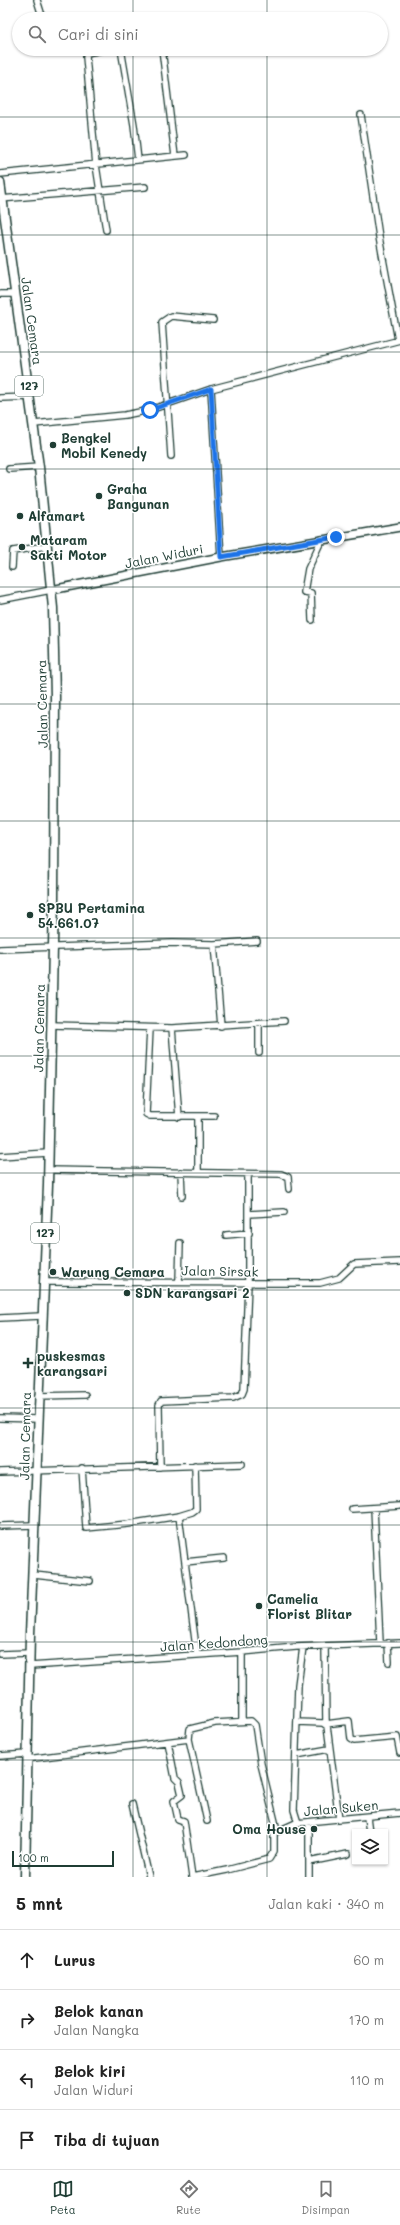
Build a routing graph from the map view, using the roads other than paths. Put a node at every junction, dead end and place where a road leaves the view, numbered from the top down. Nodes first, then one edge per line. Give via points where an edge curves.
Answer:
1 (37, 0) edge
2 (41, 12) edge
3 (86, 56) edge
4 (122, 56) edge
5 (163, 56) edge
6 (361, 115) dead end
7 (186, 155) dead end
8 (174, 156) junction
9 (138, 160) junction
10 (96, 164) junction
11 (0, 174) edge
12 (0, 182) edge
13 (145, 187) dead end
14 (100, 190) junction
15 (1, 199) edge
16 (4, 227) edge
17 (106, 230) dead end
18 (0, 294) edge
19 (15, 294) junction
20 (213, 320) dead end
21 (399, 340) edge
22 (211, 389) junction
23 (30, 397) junction
24 (0, 398) edge
25 (168, 404) junction
26 (34, 424) junction
27 (171, 456) dead end
28 (39, 466) junction
29 (9, 469) dead end
30 (400, 527) edge
31 (322, 539) junction
32 (47, 546) junction
33 (221, 557) junction
34 (12, 567) dead end
35 (51, 590) junction
36 (0, 600) edge
37 (312, 620) dead end
38 (257, 941) dead end
39 (214, 944) junction
40 (53, 946) junction
41 (0, 949) edge
42 (284, 1021) dead end
43 (259, 1024) junction
44 (51, 1025) junction
45 (221, 1026) junction
46 (150, 1028) junction
47 (172, 1028) junction
48 (259, 1053) dead end
49 (198, 1116) junction
50 (214, 1116) dead end
51 (179, 1117) junction
52 (48, 1153) junction
53 (0, 1156) edge
54 (48, 1170) junction
55 (182, 1172) junction
56 (198, 1172) junction
57 (248, 1174) junction
58 (289, 1189) dead end
59 (182, 1196) dead end
60 (284, 1212) dead end
61 (249, 1214) junction
62 (249, 1233) junction
63 (226, 1235) dead end
64 (180, 1243) dead end
65 (400, 1262) edge
66 (180, 1281) junction
67 (43, 1282) junction
68 (248, 1283) junction
69 (41, 1316) junction
70 (0, 1318) edge
71 (85, 1395) dead end
72 (38, 1396) junction
73 (0, 1418) edge
74 (38, 1419) junction
75 (242, 1464) dead end
76 (195, 1465) junction
77 (160, 1467) junction
78 (82, 1468) junction
79 (36, 1471) junction
80 (0, 1472) edge
81 (400, 1506) edge
82 (374, 1508) junction
83 (352, 1509) dead end
84 (179, 1516) junction
85 (35, 1525) junction
86 (0, 1526) edge
87 (224, 1558) dead end
88 (185, 1562) junction
89 (34, 1575) junction
90 (90, 1581) dead end
91 (380, 1643) junction
92 (388, 1643) junction
93 (400, 1643) edge
94 (325, 1646) junction
95 (300, 1647) junction
96 (242, 1652) junction
97 (30, 1653) junction
98 (0, 1654) edge
99 (197, 1655) junction
100 (389, 1662) dead end
101 (30, 1666) junction
102 (242, 1721) junction
103 (296, 1722) junction
104 (326, 1724) junction
105 (189, 1739) junction
106 (168, 1742) junction
107 (329, 1749) junction
108 (400, 1753) edge
109 (296, 1755) junction
110 (0, 1756) edge
111 (27, 1757) junction
112 (132, 1804) dead end
113 (400, 1813) edge
114 (367, 1817) junction
115 (339, 1818) junction
116 (207, 1821) dead end
117 (308, 1822) junction
118 (295, 1824) junction
119 (369, 1829) edge
120 (277, 1830) junction
121 (348, 1854) dead end
122 (309, 1862) junction
123 (25, 1877) edge
124 (148, 1877) edge
125 (192, 1877) edge
126 (309, 1877) edge

1 - 2 street
3 - 10 street
4 - 9 street
5 - 8 street
6 - 21 street via 379,237
7 - 8 street
8 - 9 street
9 - 10 street
10 - 11 street
10 - 14 street
12 - 15 main road, Jalan Cemara / 127
13 - 14 street
14 - 15 street
14 - 17 street
15 - 16 main road, Jalan Cemara / 127
16 - 19 main road, Jalan Cemara / 127
18 - 19 street
19 - 23 main road, Jalan Cemara / 127
20 - 25 street via 171,316 162,322
21 - 22 street
22 - 25 street
22 - 33 street
23 - 24 street
23 - 26 main road, Jalan Cemara / 127
25 - 26 street via 125,415
25 - 27 street
26 - 28 main road, Jalan Cemara / 127
28 - 29 street
28 - 32 main road, Jalan Cemara / 127
30 - 31 main road, Jalan Widuri
31 - 33 main road, Jalan Widuri
31 - 37 street via 308,569 304,588 304,592 311,593
32 - 34 street via 14,551
32 - 35 main road, Jalan Cemara / 127
33 - 35 main road, Jalan Widuri
35 - 36 street
35 - 40 main road, Jalan Cemara / 127 via 55,697
38 - 39 street
39 - 40 street
39 - 45 street
40 - 41 street
40 - 44 main road, Jalan Cemara / 127
42 - 43 street
43 - 45 street
43 - 48 street
44 - 46 street
44 - 52 main road, Jalan Cemara / 127
45 - 47 street
46 - 47 street
46 - 51 street via 145,1112 150,1116
47 - 51 street
49 - 50 street
49 - 51 street
49 - 56 street
52 - 53 street
52 - 54 main road, Jalan Cemara / 127
54 - 55 street
54 - 67 main road, Jalan Cemara / 127
55 - 56 street
55 - 59 street
56 - 57 street
57 - 58 street via 286,1175
57 - 61 street
60 - 61 street
61 - 62 street
62 - 63 street
62 - 68 street
64 - 66 street
65 - 68 street, Jalan Sirsak via 354,1264 334,1281 301,1284
66 - 67 street, Jalan Sirsak
66 - 68 street, Jalan Sirsak
67 - 69 main road, Jalan Cemara / 127
68 - 77 street via 246,1362 242,1394 233,1398 161,1401
69 - 70 street
69 - 72 main road, Jalan Cemara / 127
71 - 72 street
72 - 74 main road, Jalan Cemara / 127
73 - 74 street
74 - 79 main road, Jalan Cemara / 127
75 - 76 street
76 - 77 street
76 - 84 street via 196,1508
77 - 78 street
78 - 79 street
78 - 84 street via 86,1528
79 - 80 street
79 - 85 main road, Jalan Cemara / 127
81 - 82 street
82 - 83 street
82 - 91 street
84 - 88 street
85 - 86 street
85 - 89 main road, Jalan Cemara / 127
87 - 88 street
88 - 99 street
89 - 90 street
89 - 97 main road, Jalan Cemara / 127
91 - 92 street, Jalan Kedondong
91 - 94 street, Jalan Kedondong
92 - 93 street, Jalan Kedondong
92 - 100 street
94 - 95 street, Jalan Kedondong
94 - 104 street
95 - 96 street, Jalan Kedondong
95 - 103 street
96 - 99 street, Jalan Kedondong
96 - 102 street
97 - 98 street
97 - 101 main road, Jalan Cemara / 127
99 - 101 street, Jalan Kedondong
101 - 111 main road, Jalan Cemara / 127
102 - 105 street via 193,1727 189,1731
102 - 120 street via 251,1721 255,1725 261,1764
103 - 104 street
103 - 109 street
104 - 107 street
104 - 108 street via 349,1721 351,1740 354,1741 397,1737
105 - 106 street
105 - 116 street
106 - 111 street
106 - 125 street via 175,1778 179,1782 182,1795 174,1803 178,1819 184,1821
107 - 109 street
107 - 115 street
109 - 118 street
110 - 111 street
111 - 123 main road, Jalan Cemara / 127
112 - 124 street
113 - 114 street, Jalan Suken
114 - 115 street, Jalan Suken
114 - 119 street
115 - 117 street, Jalan Suken
117 - 118 street, Jalan Suken
117 - 122 street
118 - 120 street, Jalan Suken
120 - 125 street via 273,1836 274,1851 269,1858
121 - 122 street
122 - 126 street

